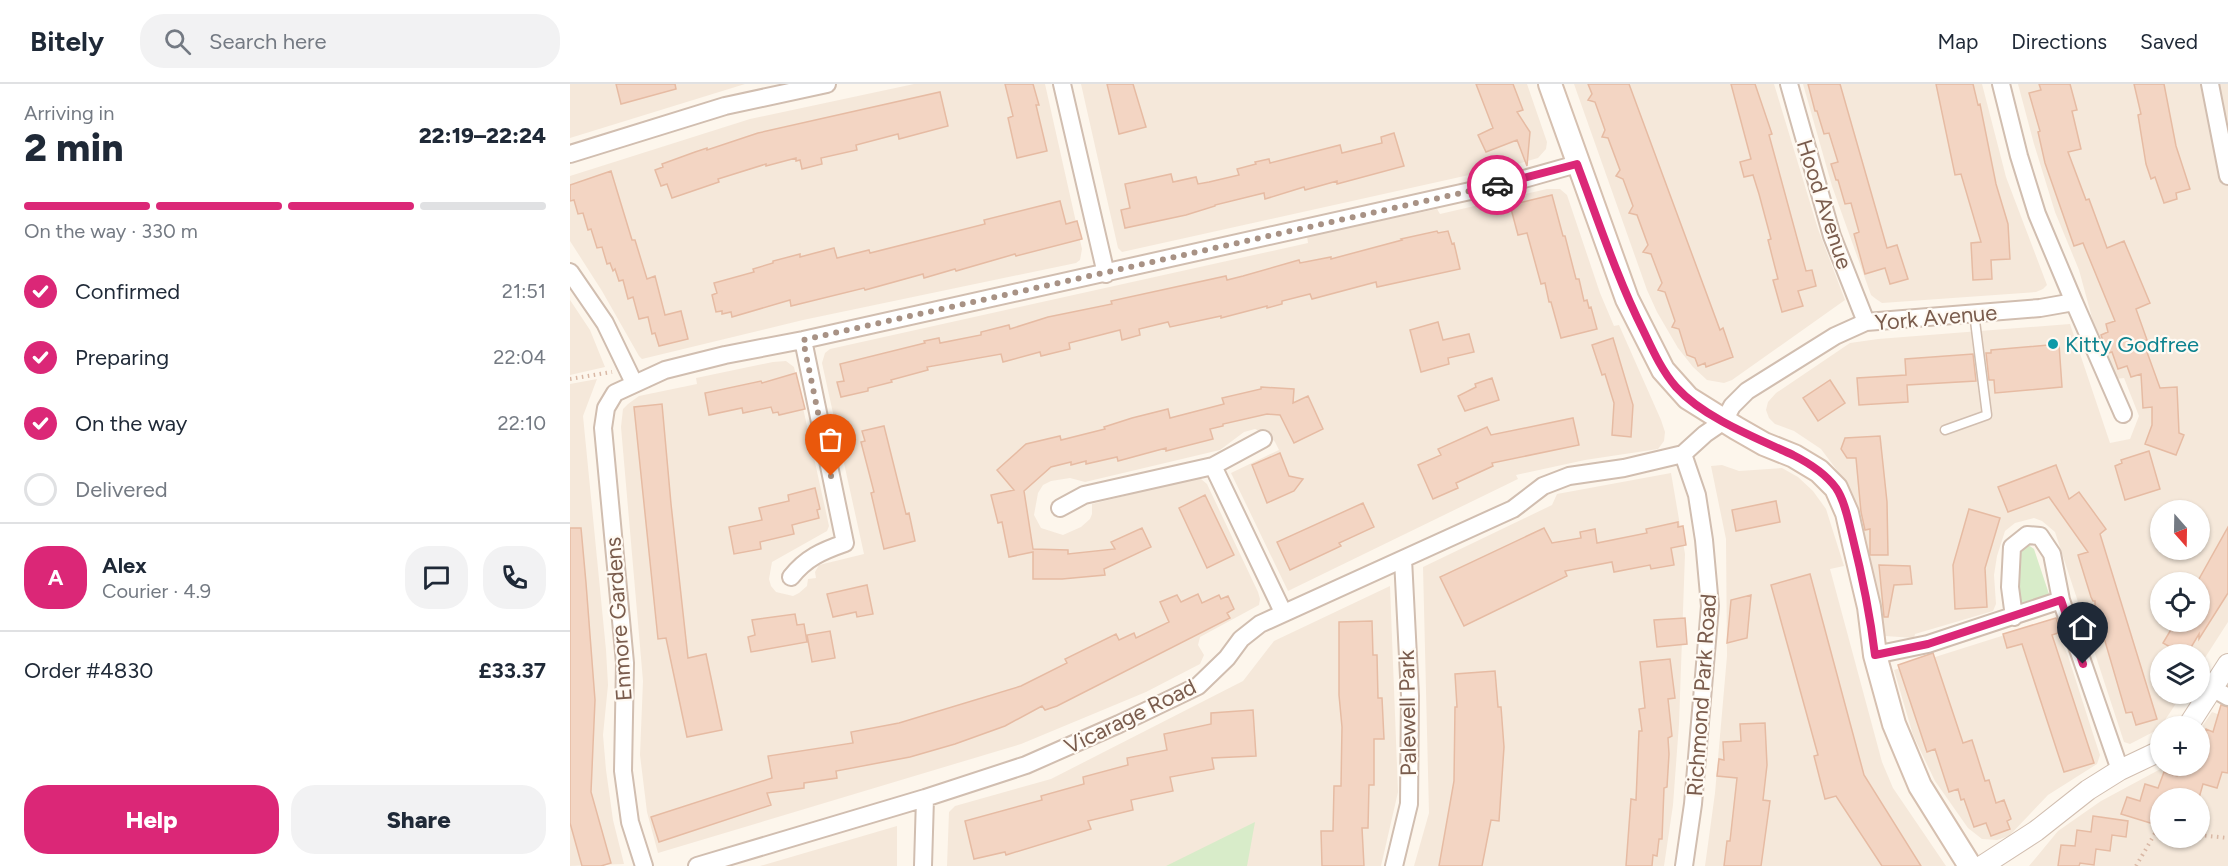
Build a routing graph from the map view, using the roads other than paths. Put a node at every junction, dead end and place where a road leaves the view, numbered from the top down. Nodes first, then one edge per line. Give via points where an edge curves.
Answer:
1 (827, 84) edge
2 (1062, 84) edge
3 (1550, 84) edge
4 (1789, 84) edge
5 (2001, 84) edge
6 (2210, 84) edge
7 (570, 154) edge
8 (1577, 164) junction
9 (2228, 176) edge
10 (570, 272) edge
11 (1106, 274) junction
12 (2074, 302) junction
13 (1974, 313) junction
14 (1866, 322) junction
15 (803, 340) junction
16 (631, 376) junction
17 (2123, 414) dead end
18 (1724, 421) junction
19 (1945, 430) dead end
20 (1263, 439) dead end
21 (1683, 454) junction
22 (1213, 466) junction
23 (1060, 508) dead end
24 (1403, 559) junction
25 (791, 577) dead end
26 (2061, 600) junction
27 (1283, 612) junction
28 (2014, 617) junction
29 (1875, 655) junction
30 (2228, 664) edge
31 (2220, 692) edge
32 (2197, 716) edge
33 (2150, 756) edge
34 (2120, 770) junction
35 (925, 798) junction
36 (644, 866) edge
37 (697, 866) edge
38 (923, 866) edge
39 (1394, 866) edge
40 (1684, 866) edge
41 (1970, 866) edge
42 (1982, 866) edge

1 - 7 street via 725,106
2 - 11 street
3 - 8 main road
4 - 14 street, Hood Avenue via 1832,236
5 - 12 street via 2037,214
6 - 9 street
8 - 11 street, Enmore Gardens
8 - 18 main road via 1627,299 1663,370 1688,398
10 - 16 street via 605,323
11 - 15 street, Enmore Gardens
12 - 13 street, York Avenue
12 - 17 street
13 - 14 street, York Avenue
13 - 19 lane via 1987,415
14 - 18 street, York Avenue via 1835,336 1747,391
15 - 16 street, Enmore Gardens
15 - 25 street via 844,543 819,552 802,563
16 - 36 street, Enmore Gardens via 606,408 603,428 626,663 623,771 630,822
18 - 21 street, Vicarage Road
18 - 29 main road via 1811,465 1836,489 1847,513 1869,607
20 - 22 street
21 - 24 street, Vicarage Road via 1569,476 1543,486 1513,509
21 - 40 street, Richmond Park Road via 1697,495 1710,606
22 - 23 street via 1084,495
22 - 27 street
24 - 27 street, Vicarage Road
24 - 39 street, Palewell Park via 1410,696 1409,804
26 - 28 street
26 - 28 street via 2052,554 2040,536 2027,535 2012,548 2010,587
26 - 34 street
27 - 35 street, Vicarage Road via 1241,639 1198,686 1026,765
28 - 29 street via 1928,644
29 - 41 main road via 1894,724 1920,786
30 - 31 street
31 - 32 street
33 - 34 street
34 - 42 street
35 - 37 street, Vicarage Road
35 - 38 street

